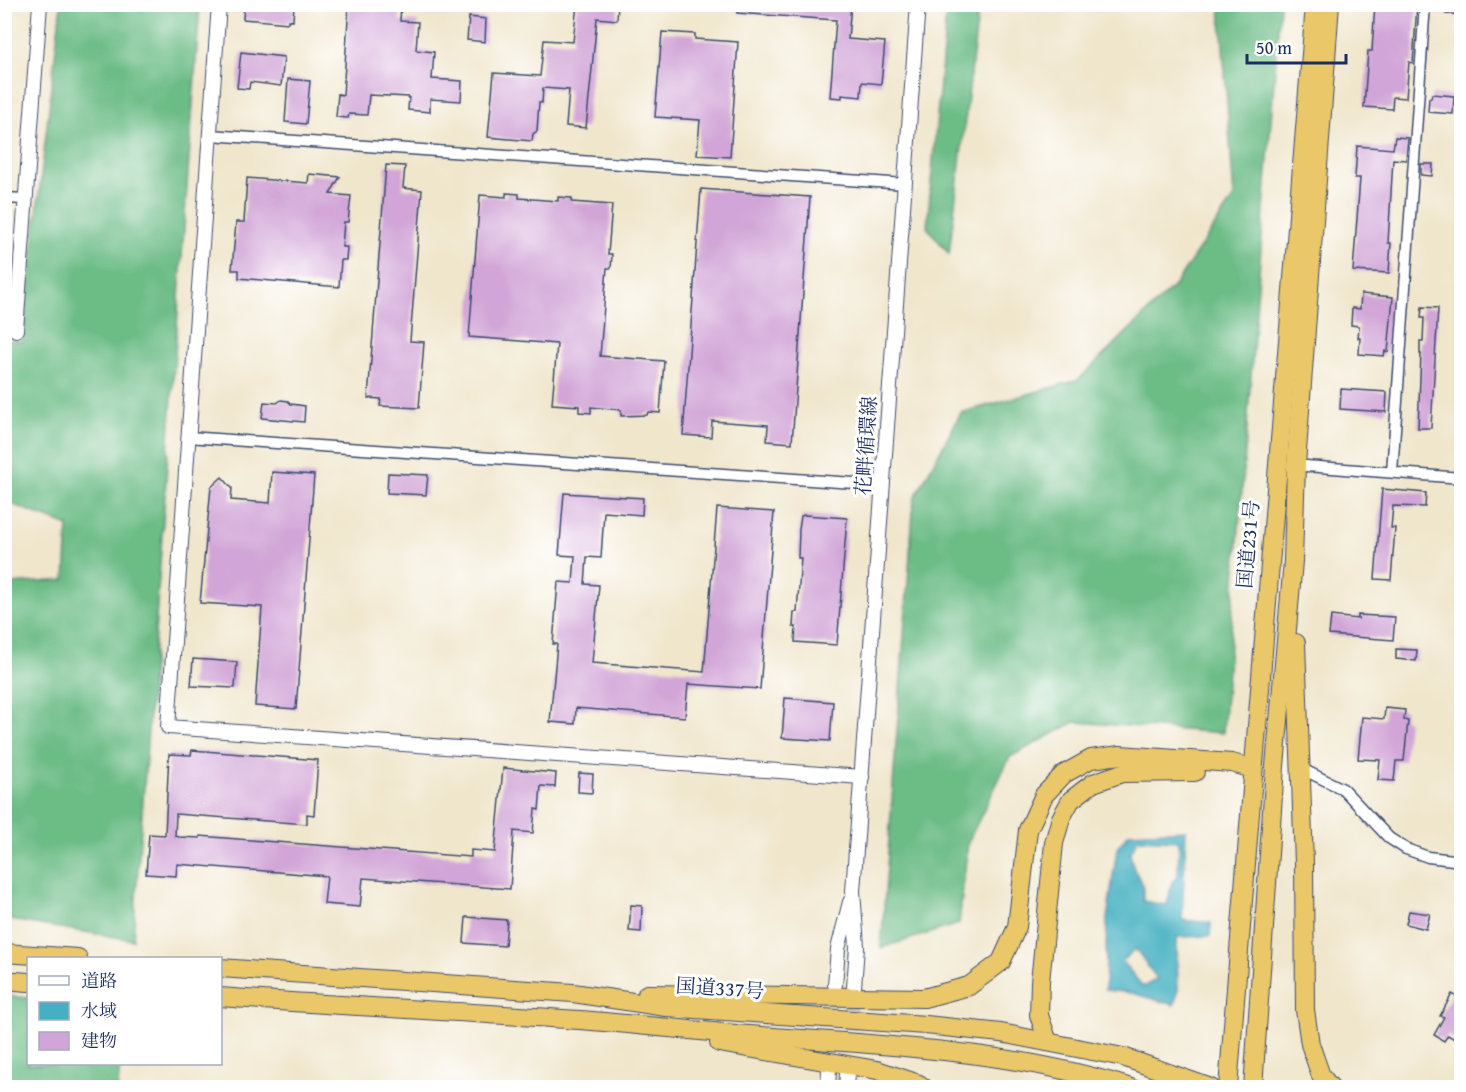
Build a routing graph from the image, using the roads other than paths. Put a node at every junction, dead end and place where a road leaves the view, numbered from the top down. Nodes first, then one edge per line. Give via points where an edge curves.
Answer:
1 (40, 4) edge
2 (219, 4) edge
3 (918, 4) edge
4 (1315, 4) edge
5 (1330, 4) edge
6 (1425, 4) edge
7 (210, 135) junction
8 (905, 184) junction
9 (4, 198) edge
10 (26, 199) junction
11 (16, 330) dead end
12 (188, 437) junction
13 (1277, 465) junction
14 (1296, 465) junction
15 (1392, 472) junction
16 (1461, 478) edge
17 (883, 485) junction
18 (1293, 561) junction
19 (1275, 766) junction
20 (1300, 768) junction
21 (1253, 769) junction
22 (862, 777) junction
23 (1461, 861) edge
24 (853, 891) junction
25 (4, 953) edge
26 (63, 957) edge
27 (222, 969) edge
28 (4, 980) edge
29 (27, 982) edge
30 (835, 985) tunnel mouth
31 (854, 987) tunnel mouth
32 (573, 993) junction
33 (222, 997) edge
34 (581, 1020) junction
35 (1048, 1042) junction
36 (830, 1070) tunnel mouth
37 (847, 1072) tunnel mouth
38 (1206, 1086) edge
39 (828, 1088) edge
40 (846, 1088) edge
41 (924, 1088) edge
42 (1131, 1088) edge
43 (1226, 1088) edge
44 (1253, 1088) edge
45 (1331, 1088) edge

1 - 10 street
2 - 7 street
3 - 8 street, 花畔循環線
4 - 13 highway, 国道231号
5 - 14 highway
6 - 15 street
7 - 8 street
7 - 12 street
8 - 17 street, 花畔循環線
9 - 10 street
10 - 11 street
12 - 17 street
12 - 22 street via 168,728
13 - 14 street
13 - 21 highway, 国道231号
14 - 15 street
14 - 18 highway
15 - 16 street
17 - 22 street, 花畔循環線
18 - 19 highway
18 - 20 highway
19 - 20 highway
19 - 21 highway
19 - 44 highway
20 - 23 street via 1343,789 1389,838 1406,849 1428,857
20 - 45 highway via 1305,1010 1310,1044 1321,1076
21 - 32 highway via 1232,763 1120,755 1091,759 1064,774 1044,795 1028,830 1017,927 1001,963 969,986 924,998
21 - 35 highway via 1234,773 1122,772 1093,783 1071,800 1054,843 1046,908 1039,1015
21 - 43 highway, 国道231号
22 - 24 street, 花畔循環線
24 - 30 street, 花畔循環線 via 838,949
24 - 31 street, 花畔循環線 via 857,947
25 - 26 highway
27 - 32 highway, 国道337号
28 - 29 highway
32 - 35 highway, 国道337号 via 666,1007 937,1026
33 - 34 highway
34 - 41 highway via 877,1070
34 - 42 highway via 923,1048 1022,1060
35 - 38 highway, 国道337号 via 1123,1057
36 - 39 street
37 - 40 street

